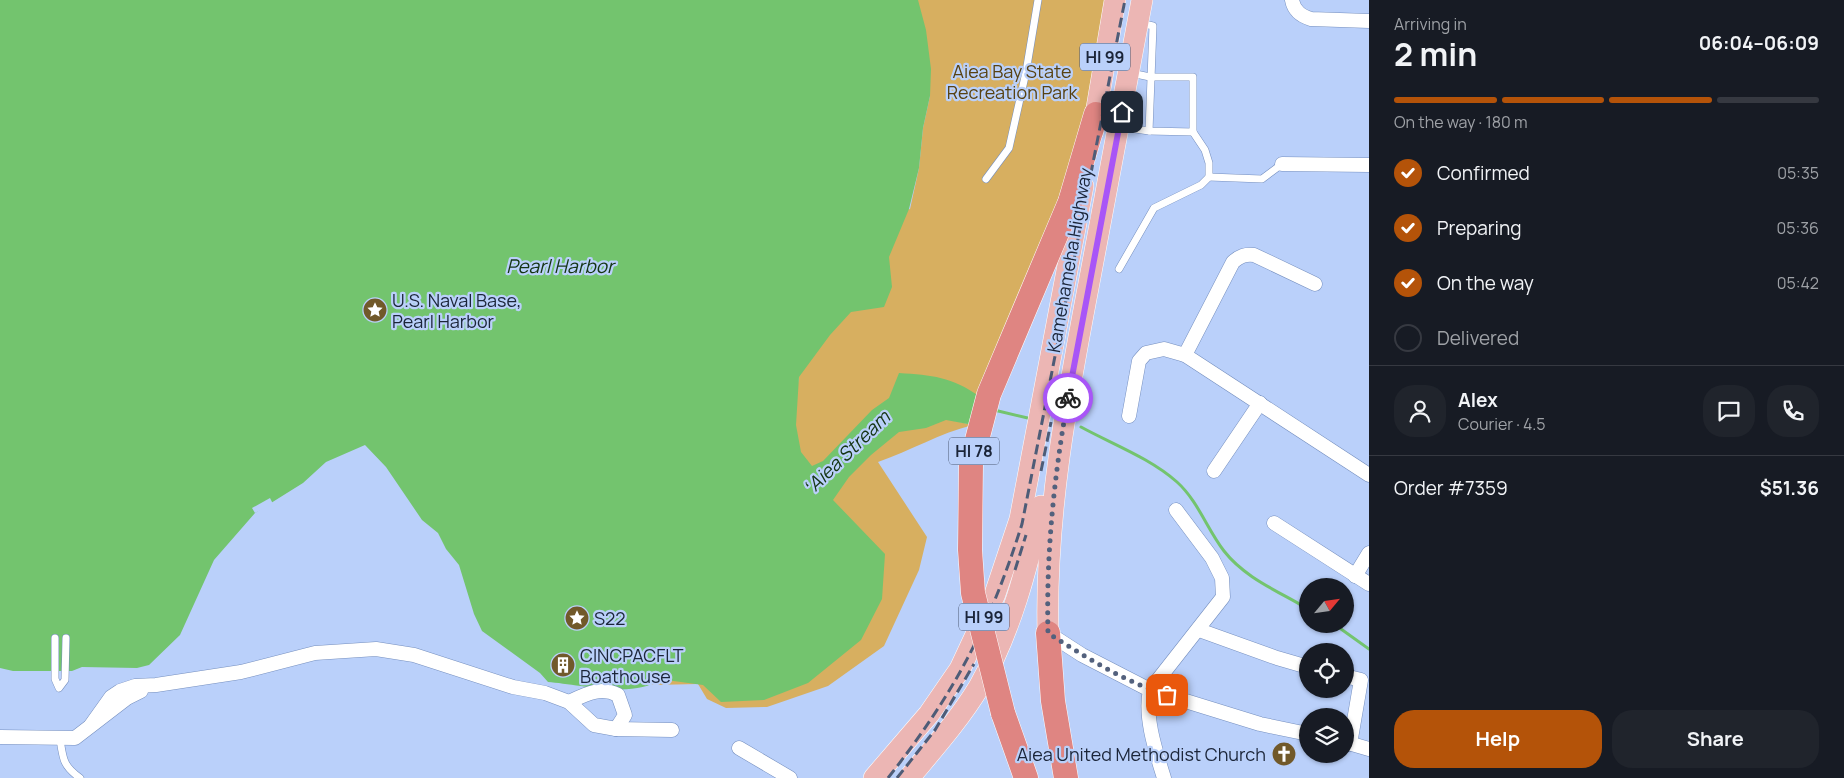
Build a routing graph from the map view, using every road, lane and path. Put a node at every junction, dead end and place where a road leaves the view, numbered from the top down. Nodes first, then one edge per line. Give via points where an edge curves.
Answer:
1 (1038, 0) edge
2 (1115, 0) edge
3 (1142, 0) edge
4 (1292, 0) edge
5 (1369, 21) edge
6 (1138, 22) junction
7 (1128, 72) junction
8 (1150, 77) junction
9 (1096, 114) junction
10 (1119, 126) junction
11 (1149, 131) junction
12 (1193, 132) junction
13 (1282, 164) joint
14 (1369, 165) edge
15 (1209, 177) junction
16 (986, 179) dead end
17 (1119, 269) dead end
18 (1315, 284) dead end
19 (1185, 355) junction
20 (1260, 403) junction
21 (1129, 416) dead end
22 (1059, 438) junction
23 (1214, 471) dead end
24 (1369, 475) edge
25 (1176, 510) dead end
26 (1274, 523) dead end
27 (1369, 554) edge
28 (1356, 576) junction
29 (1369, 584) edge
30 (1198, 630) junction
31 (1048, 633) junction
32 (55, 638) dead end
33 (66, 638) dead end
34 (1299, 664) edge
35 (1354, 678) edge
36 (1150, 690) junction
37 (569, 702) junction
38 (1354, 714) edge
39 (616, 729) junction
40 (672, 730) dead end
41 (1299, 732) edge
42 (0, 737) edge
43 (60, 739) junction
44 (1354, 745) edge
45 (739, 748) dead end
46 (1369, 749) edge
47 (80, 778) edge
48 (790, 778) edge
49 (874, 778) edge
50 (909, 778) edge
51 (1026, 778) edge
52 (1066, 778) edge
53 (1164, 778) edge

1 - 16 lane via 1009,148
2 - 9 main road, Kamehameha Highway / HI 99
3 - 6 main road, Kamehameha Highway / HI 99
4 - 5 street via 1296,11 1311,20
6 - 7 main road, Kamehameha Highway / HI 99
6 - 8 lane via 1154,26
7 - 8 lane
7 - 10 main road, Kamehameha Highway / HI 99
8 - 11 lane
8 - 12 lane via 1193,77
9 - 49 main road, Kamehameha Highway / HI 99 via 1020,519 995,594 960,669 929,714
9 - 51 highway, HI 78, bridge via 1070,202 989,394 971,463 973,593 1003,713
10 - 11 lane
10 - 22 main road, Kamehameha Highway / HI 99
11 - 12 lane
12 - 15 lane via 1205,150
13 - 14 street
13 - 15 lane via 1262,179
15 - 17 lane via 1201,185 1154,208
18 - 19 street via 1254,255 1238,257
19 - 20 street
19 - 21 street via 1164,349 1146,353 1139,361
20 - 23 street
20 - 24 street
22 - 31 main road, Kamehameha Highway via 1050,527
22 - 50 main road, Kamehameha Highway / HI 99 via 1028,565 1007,628 979,686 951,728
25 - 30 street via 1212,558 1222,578 1223,597
26 - 28 street
27 - 28 street
28 - 29 street
30 - 34 street
30 - 36 street
31 - 36 street via 1080,658
31 - 52 highway via 1053,700
32 - 33 lane via 55,680 59,688 65,680
35 - 38 street via 1361,680
36 - 41 street via 1260,724
36 - 53 street via 1148,701 1156,753
37 - 39 street via 594,725
37 - 39 street via 590,692 609,690 618,696 625,715
37 - 43 street via 414,655 376,649 325,651 240,672 156,685 127,698 75,738
39 - 40 street
42 - 43 street
43 - 47 lane via 68,769
44 - 46 street
45 - 48 street

